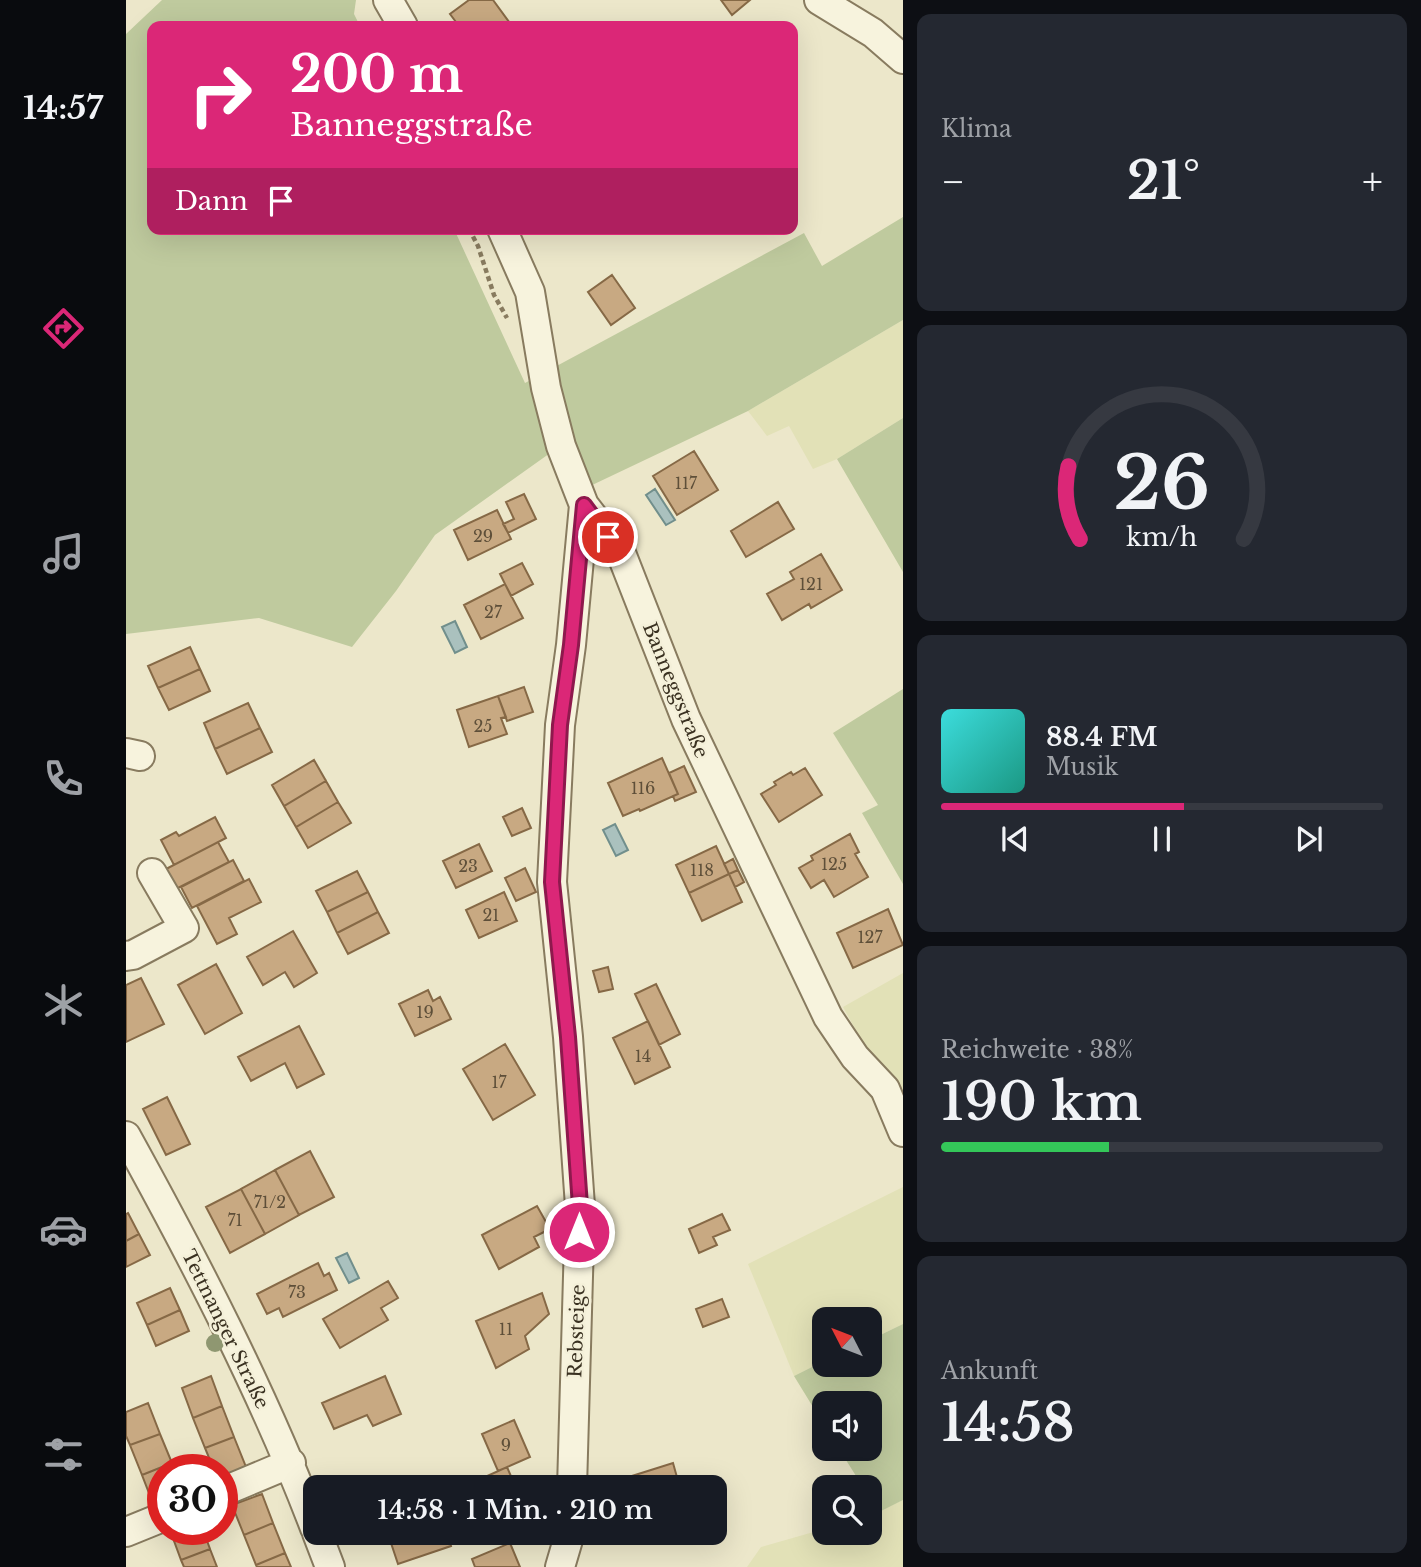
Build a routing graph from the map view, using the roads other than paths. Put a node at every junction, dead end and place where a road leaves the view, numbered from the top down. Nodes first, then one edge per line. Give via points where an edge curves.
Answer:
1 (388, 0) edge
2 (819, 0) edge
3 (400, 21) edge
4 (903, 59) edge
5 (505, 235) edge
6 (584, 505) junction
7 (152, 873) dead end
8 (126, 956) edge
9 (903, 1132) edge
10 (126, 1136) edge
11 (290, 1463) junction
12 (572, 1475) edge
13 (238, 1485) edge
14 (303, 1497) edge
15 (147, 1523) edge
16 (126, 1532) edge
17 (322, 1545) edge
18 (567, 1545) edge
19 (330, 1567) edge
20 (561, 1567) edge

1 - 3 street
2 - 4 street via 873,33
5 - 6 street, Banneggstraße via 530,292 546,388 561,446
6 - 9 street, Banneggstraße via 621,553 686,719 828,1017 885,1090
6 - 12 street, Rebsteige via 560,725 552,882 580,1206
7 - 8 street via 184,928
10 - 11 street, Tettnanger Straße via 190,1252
11 - 13 street
11 - 14 street, Tettnanger Straße
15 - 16 street
17 - 19 street
18 - 20 street

